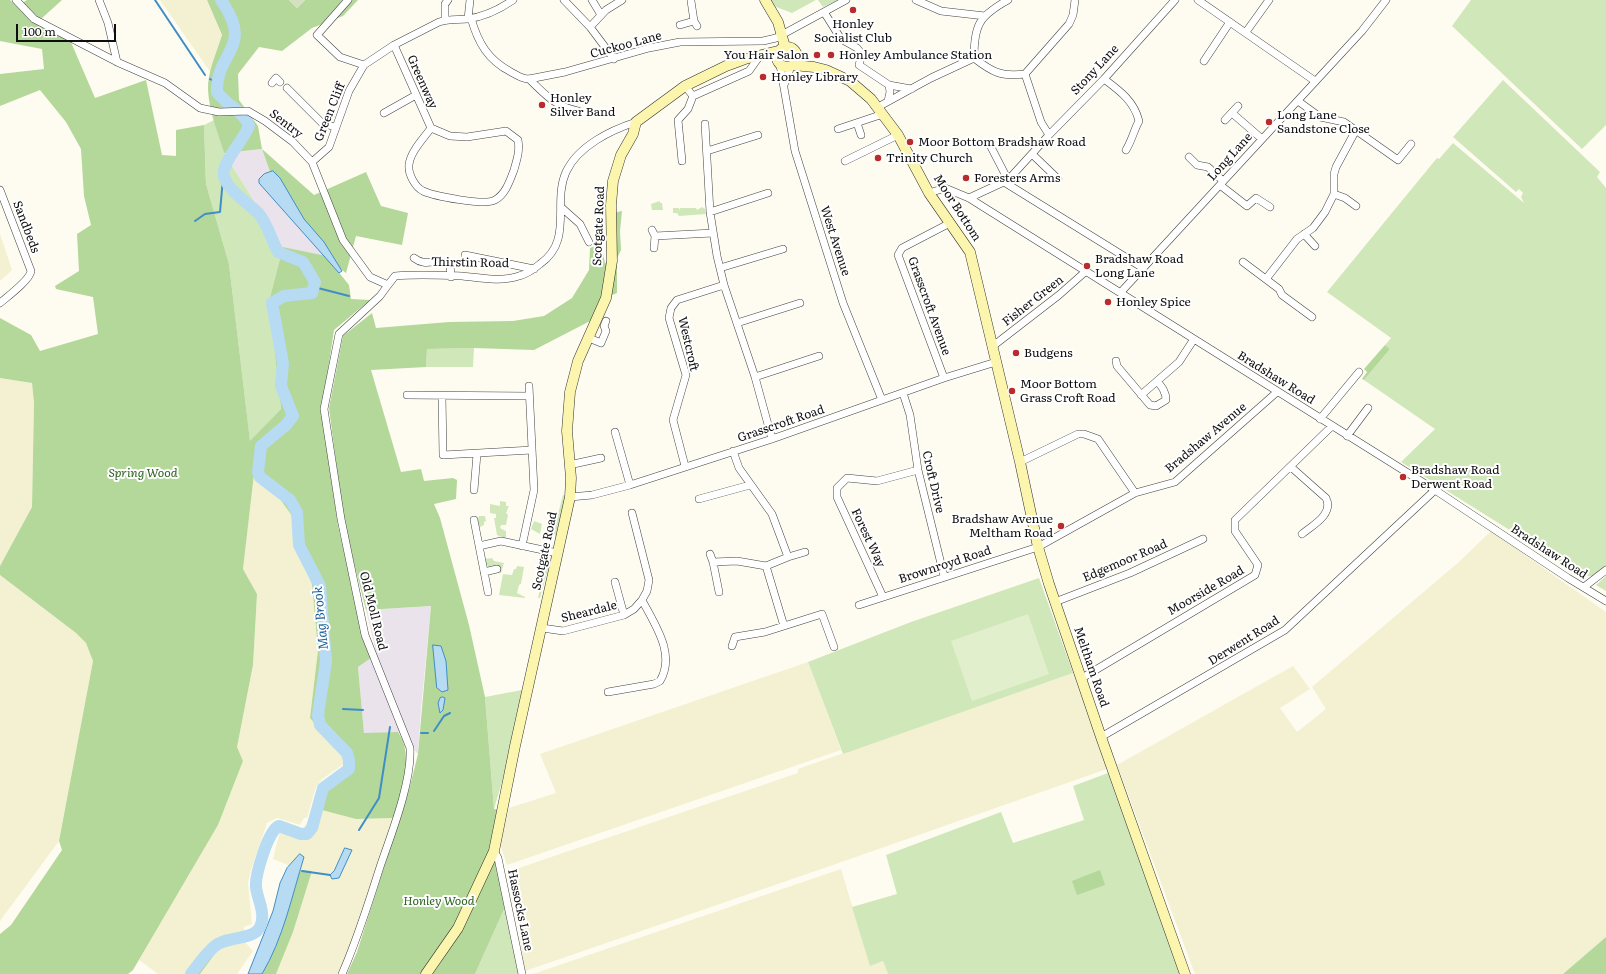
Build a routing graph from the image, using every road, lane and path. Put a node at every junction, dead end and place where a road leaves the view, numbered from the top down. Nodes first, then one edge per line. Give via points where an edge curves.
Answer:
1 (16, 0) edge
2 (99, 0) edge
3 (348, 0) edge
4 (448, 0) edge
5 (470, 0) edge
6 (513, 0) edge
7 (564, 0) edge
8 (592, 0) edge
9 (622, 0) edge
10 (691, 0) edge
11 (765, 0) edge
12 (846, 0) edge
13 (916, 0) edge
14 (1008, 0) edge
15 (1075, 0) edge
16 (1175, 0) edge
17 (1198, 0) edge
18 (1269, 0) edge
19 (1386, 0) edge
20 (824, 12) junction
21 (602, 15) junction
22 (984, 16) junction
23 (469, 19) junction
24 (445, 20) junction
25 (1230, 22) junction
26 (680, 25) dead end
27 (590, 27) junction
28 (1246, 32) junction
29 (782, 35) junction
30 (394, 45) junction
31 (782, 49) junction
32 (795, 52) junction
33 (758, 56) junction
34 (974, 58) junction
35 (614, 59) junction
36 (1204, 61) dead end
37 (117, 62) junction
38 (779, 64) junction
39 (364, 65) junction
40 (792, 65) junction
41 (814, 67) junction
42 (1025, 74) junction
43 (526, 79) junction
44 (1104, 79) junction
45 (1315, 81) junction
46 (280, 82) dead end
47 (272, 83) dead end
48 (784, 83) junction
49 (889, 85) junction
50 (685, 86) junction
51 (287, 88) dead end
52 (911, 89) junction
53 (416, 95) junction
54 (693, 96) junction
55 (1298, 101) junction
56 (888, 102) junction
57 (1238, 106) dead end
58 (881, 110) junction
59 (578, 112) dead end
60 (384, 113) dead end
61 (1232, 113) junction
62 (1225, 120) dead end
63 (636, 122) junction
64 (857, 123) junction
65 (705, 124) dead end
66 (335, 127) junction
67 (431, 128) junction
68 (838, 129) dead end
69 (1356, 130) junction
70 (758, 135) dead end
71 (861, 135) dead end
72 (898, 135) junction
73 (1049, 135) junction
74 (1262, 139) junction
75 (1411, 144) dead end
76 (991, 147) dead end
77 (1126, 150) dead end
78 (707, 151) junction
79 (1032, 154) junction
80 (1190, 157) dead end
81 (682, 161) dead end
82 (845, 161) dead end
83 (312, 162) junction
84 (1058, 180) dead end
85 (1006, 181) junction
86 (1222, 183) junction
87 (0, 190) edge
88 (768, 193) dead end
89 (930, 193) junction
90 (1334, 194) junction
91 (969, 198) junction
92 (1356, 206) dead end
93 (1270, 207) dead end
94 (562, 208) junction
95 (710, 212) junction
96 (950, 223) junction
97 (713, 233) junction
98 (1304, 234) junction
99 (589, 242) dead end
100 (1315, 246) dead end
101 (654, 248) dead end
102 (783, 249) dead end
103 (465, 255) dead end
104 (414, 258) dead end
105 (1243, 262) dead end
106 (720, 268) junction
107 (1143, 268) junction
108 (534, 269) junction
109 (1085, 272) junction
110 (451, 277) junction
111 (1266, 279) junction
112 (388, 285) junction
113 (724, 285) junction
114 (1121, 292) junction
115 (0, 303) edge
116 (800, 303) dead end
117 (1312, 317) dead end
118 (606, 321) dead end
119 (737, 323) junction
120 (589, 338) junction
121 (1194, 339) junction
122 (993, 346) junction
123 (819, 356) dead end
124 (1116, 361) dead end
125 (996, 362) junction
126 (1359, 372) dead end
127 (755, 377) junction
128 (944, 378) junction
129 (1157, 381) junction
130 (529, 386) dead end
131 (1277, 392) junction
132 (903, 393) junction
133 (407, 395) dead end
134 (1141, 395) junction
135 (442, 396) junction
136 (529, 396) junction
137 (882, 400) junction
138 (1368, 408) dead end
139 (1320, 419) junction
140 (1332, 426) junction
141 (615, 432) dead end
142 (1347, 436) junction
143 (772, 439) junction
144 (532, 450) junction
145 (733, 451) junction
146 (477, 454) junction
147 (601, 458) dead end
148 (1020, 462) junction
149 (569, 465) junction
150 (685, 466) junction
151 (1291, 467) junction
152 (918, 470) junction
153 (630, 485) junction
154 (750, 485) junction
155 (474, 490) dead end
156 (1435, 490) junction
157 (1134, 493) junction
158 (570, 497) junction
159 (699, 499) dead end
160 (632, 513) dead end
161 (474, 520) dead end
162 (1302, 534) dead end
163 (1203, 539) dead end
164 (479, 546) junction
165 (522, 546) junction
166 (1038, 547) junction
167 (805, 552) dead end
168 (557, 553) junction
169 (710, 554) dead end
170 (788, 557) junction
171 (712, 562) junction
172 (766, 566) junction
173 (497, 569) dead end
174 (1606, 570) edge
175 (484, 572) junction
176 (944, 576) junction
177 (615, 582) dead end
178 (1584, 587) junction
179 (488, 592) dead end
180 (719, 592) dead end
181 (883, 597) junction
182 (642, 600) junction
183 (1606, 600) edge
184 (1055, 602) junction
185 (859, 605) dead end
186 (624, 615) junction
187 (784, 626) junction
188 (542, 628) junction
189 (732, 646) dead end
190 (834, 647) dead end
191 (1082, 678) junction
192 (608, 692) dead end
193 (1101, 738) junction
194 (494, 851) junction
195 (342, 974) edge
196 (426, 974) edge
197 (522, 974) edge
198 (1185, 974) edge

1 - 37 street via 34,20
2 - 37 street via 108,23
3 - 39 street via 317,35 340,56
4 - 24 street via 445,4
5 - 23 street
6 - 23 street via 488,14
7 - 27 street
8 - 21 street
9 - 21 street
10 - 26 street via 695,24
11 - 29 street via 778,22
12 - 20 street, Cuckoo Lane
13 - 22 street via 941,12
14 - 22 street
15 - 42 street via 1069,24
16 - 44 street, Stony Lane
17 - 25 street
18 - 28 street
19 - 45 street, Long Lane via 1362,31
20 - 29 street, Cuckoo Lane
20 - 49 street via 841,39 862,54 859,65
21 - 27 street
22 - 34 street via 978,23 975,35
23 - 24 street
23 - 43 street via 489,57 498,66
24 - 30 street, Green Cliff
25 - 28 street
25 - 36 street
27 - 35 street
28 - 45 street
29 - 31 street
29 - 35 street, Cuckoo Lane via 750,41 684,42 649,48
30 - 39 street, Green Cliff
30 - 53 street, Greenway
31 - 32 street via 791,48
31 - 33 street, Thirstin Road
31 - 38 street via 777,57
32 - 40 street via 796,59
32 - 41 street, Moor Bottom
33 - 38 street
33 - 50 street, Thirstin Road via 726,66
33 - 54 street via 749,71
34 - 42 street via 996,73 1008,76
34 - 52 street
35 - 43 street, Cuckoo Lane via 566,72
37 - 83 street, Sentry via 166,83 200,108 226,112 248,111 293,142
38 - 40 street via 784,67
38 - 48 street, West Avenue
39 - 66 street, Green Cliff via 349,91
40 - 41 street, Moor Bottom
40 - 48 street, West Avenue
41 - 58 street, Moor Bottom via 860,87
42 - 73 street via 1041,122
43 - 59 street via 551,101
44 - 73 street, Stony Lane
44 - 77 street via 1126,95 1138,116 1139,121
45 - 55 street, Long Lane
46 - 47 street via 276,78
48 - 137 street, West Avenue via 795,151 843,303
49 - 52 street
49 - 56 street
50 - 54 street
50 - 63 street, Thirstin Road
51 - 66 street via 322,123
52 - 56 street
53 - 60 street
53 - 67 street, Greenway
54 - 81 street via 688,109 678,120
55 - 69 street via 1326,120 1344,122
55 - 74 street, Long Lane
56 - 58 street
57 - 61 street
58 - 64 street
58 - 72 street, Moor Bottom
61 - 62 street
61 - 74 street
63 - 94 street, Thirstin Road via 601,138 573,160 562,189
63 - 120 street, Scotgate Road via 613,180 612,261 606,298
64 - 68 street
64 - 71 street
65 - 78 street
66 - 83 street, Green Cliff via 329,147
67 - 67 street, Greenway via 450,136 467,137 506,131 512,134 518,140 520,149 509,184 501,195 490,202 475,202 422,191 414,183 409,165 412,155
69 - 75 street via 1398,160
69 - 90 street via 1336,167
70 - 78 street
72 - 82 street
72 - 89 street, Moor Bottom
73 - 79 street, Stony Lane
74 - 86 street, Long Lane
76 - 85 street
78 - 95 street
79 - 84 street
79 - 85 street, Stony Lane
80 - 86 street via 1197,165 1208,167
83 - 112 street via 343,240 370,277
85 - 91 street, Stony Lane
85 - 107 street
86 - 93 street via 1247,206 1256,198
86 - 107 street, Long Lane
87 - 115 street, Sandbeds via 31,271 31,275
88 - 95 street
89 - 91 street, Bradshaw Road via 945,188
89 - 96 street, Moor Bottom
90 - 92 street
90 - 98 street via 1313,228
91 - 109 street, Bradshaw Road
94 - 99 street via 580,224
94 - 108 street, Thirstin Road via 556,249 548,259
95 - 97 street
96 - 122 street, Moor Bottom via 970,252
96 - 128 street, Grasscroft Avenue via 902,248 898,255
97 - 101 street via 654,233
97 - 106 street
98 - 100 street
98 - 111 street via 1297,239
102 - 106 street
103 - 108 street
104 - 110 street via 426,264 444,261 450,264
105 - 111 street
106 - 113 street
107 - 114 street, Long Lane
108 - 110 street, Thirstin Road via 505,280
109 - 114 street, Bradshaw Road
109 - 122 street, Fisher Green
110 - 112 street, Thirstin Road via 395,276
111 - 117 street via 1279,289 1282,295
112 - 195 street, Old Moll Road via 380,296 338,334 324,409 341,518 365,635 410,748 394,825 352,952
113 - 119 street
113 - 150 street, Westcroft via 677,300 671,308 669,318 686,375 673,420
114 - 121 street, Bradshaw Road
116 - 119 street
118 - 120 street via 606,331 601,343
119 - 127 street
120 - 149 street, Scotgate Road via 578,361 570,392 567,430
121 - 129 street via 1179,362
121 - 131 street, Bradshaw Road
122 - 125 street, Moor Bottom
123 - 127 street
124 - 134 street via 1117,366
125 - 128 street, Grasscroft Road
125 - 148 street, Meltham Road
126 - 139 street
127 - 143 street
128 - 132 street, Grasscroft Road
129 - 134 street
129 - 134 street via 1166,394 1166,400 1156,406 1150,405
130 - 136 street
131 - 139 street, Bradshaw Road
131 - 157 street, Bradshaw Avenue via 1175,482
132 - 137 street, Grasscroft Road
132 - 152 street, Croft Drive via 910,415
133 - 135 street
135 - 136 street
135 - 146 street via 443,455
136 - 144 street
137 - 143 street, Grasscroft Road
138 - 142 street
139 - 140 street, Bradshaw Road
140 - 142 street, Bradshaw Road
140 - 151 street, Moorside Road
141 - 153 street
142 - 156 street, Bradshaw Road
143 - 145 street, Grasscroft Road
144 - 146 street
144 - 165 street via 533,498
145 - 150 street, Grasscroft Road
145 - 154 street via 739,468
146 - 155 street
147 - 149 street
148 - 157 street via 1078,434 1084,434 1098,439
148 - 166 street, Meltham Road
149 - 158 street, Scotgate Road
150 - 153 street, Grasscroft Road
151 - 162 street via 1328,502 1327,512
151 - 191 street, Moorside Road via 1235,520 1235,531 1258,565 1255,575
152 - 176 street, Croft Drive
152 - 181 street, Forest Way via 877,481 847,478 837,488 837,497
153 - 158 street, Grasscroft Road via 592,496
154 - 159 street
154 - 170 street via 772,514
156 - 178 street, Bradshaw Road
156 - 193 street, Derwent Road via 1285,630
157 - 166 street, Bradshaw Avenue
158 - 168 street, Scotgate Road
160 - 182 street, Sheardale via 649,580
161 - 164 street
163 - 184 street, Edgemoor Road via 1130,573
164 - 165 street via 500,541
164 - 175 street
165 - 168 street
166 - 176 street, Brownroyd Road
166 - 184 street, Meltham Road
167 - 170 street
168 - 188 street, Scotgate Road
169 - 171 street
170 - 172 street
171 - 172 street via 737,561
171 - 180 street
172 - 187 street
173 - 175 street
174 - 178 street
175 - 179 street
176 - 181 street, Brownroyd Road
177 - 186 street
178 - 183 street, Bradshaw Road
181 - 185 street, Brownroyd Road
182 - 186 street, Sheardale
182 - 192 street via 664,643 665,673 660,681 654,684
184 - 191 street, Meltham Road
186 - 188 street, Sheardale via 563,631
187 - 189 street via 735,637
187 - 190 street via 822,614
188 - 194 street, Scotgate Road
191 - 193 street, Meltham Road
193 - 198 street, Meltham Road
194 - 196 street, Scotgate Road via 458,928
194 - 197 street, Hassocks Lane via 498,858

